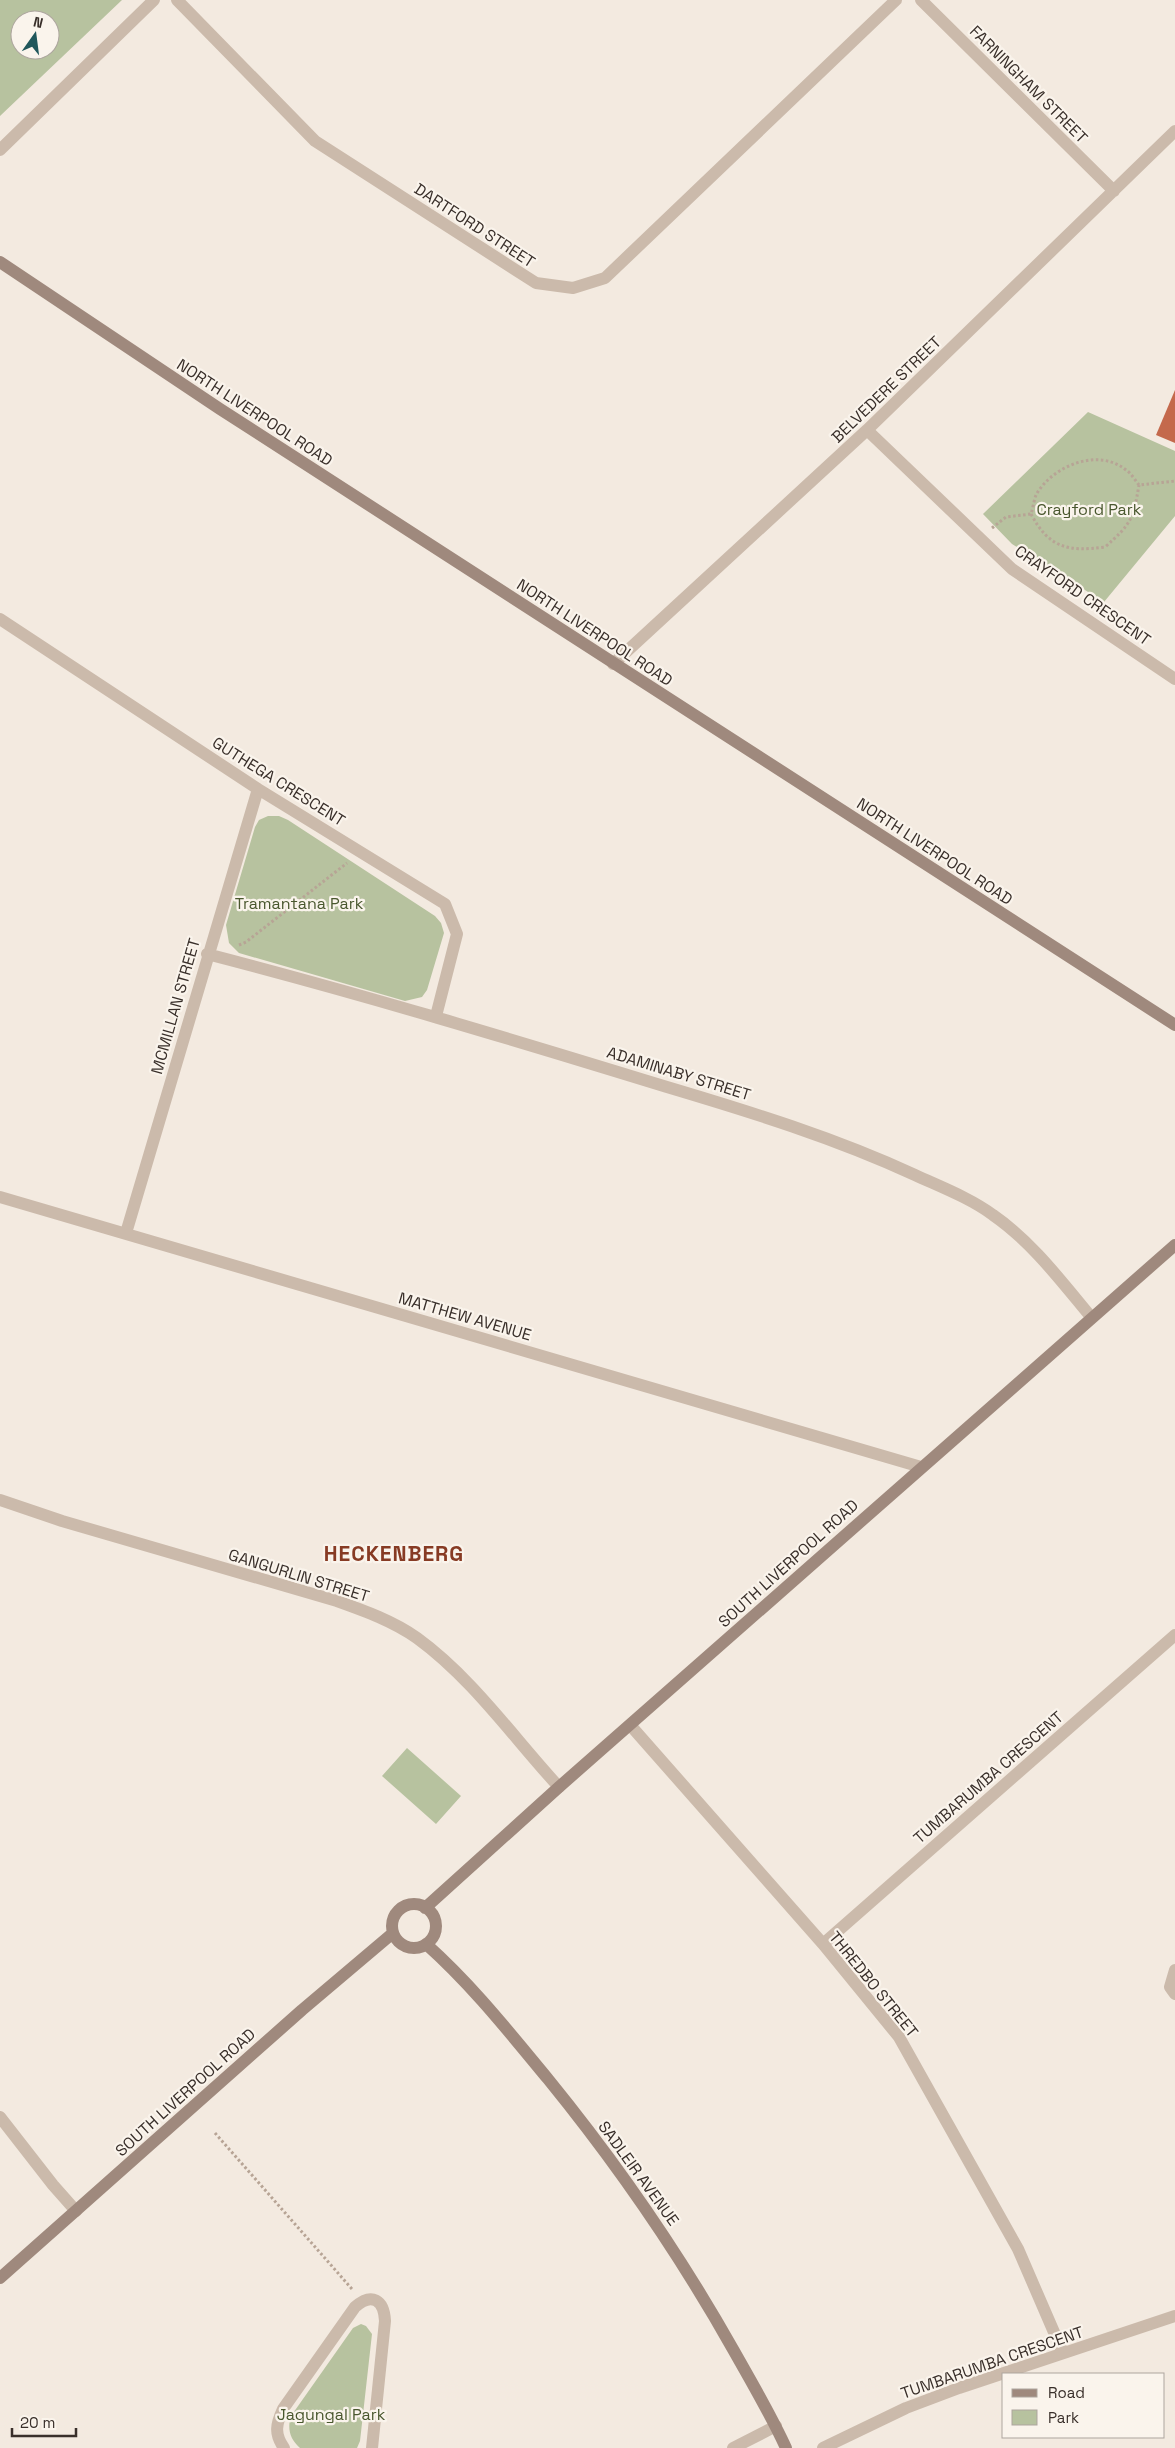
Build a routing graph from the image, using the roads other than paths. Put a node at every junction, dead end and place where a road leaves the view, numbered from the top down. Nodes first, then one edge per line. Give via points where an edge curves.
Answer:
1 (154, 0) edge
2 (177, 0) edge
3 (896, 0) edge
4 (921, 0) edge
5 (1175, 131) edge
6 (0, 150) edge
7 (1114, 190) junction
8 (0, 262) edge
9 (867, 430) junction
10 (0, 619) edge
11 (613, 664) junction
12 (1175, 679) edge
13 (258, 789) junction
14 (207, 954) junction
15 (436, 1016) junction
16 (1175, 1024) edge
17 (0, 1197) edge
18 (126, 1233) junction
19 (1175, 1245) edge
20 (1091, 1317) junction
21 (921, 1467) junction
22 (0, 1500) edge
23 (1175, 1635) edge
24 (631, 1726) junction
25 (559, 1787) junction
26 (425, 1908) junction
27 (394, 1933) junction
28 (426, 1944) junction
29 (822, 1944) junction
30 (1175, 1970) edge
31 (1175, 1994) edge
32 (0, 2117) edge
33 (76, 2210) junction
34 (0, 2278) edge
35 (1175, 2316) edge
36 (1063, 2353) junction
37 (1006, 2373) edge
38 (1002, 2374) edge
39 (776, 2426) junction
40 (284, 2448) edge
41 (372, 2448) edge
42 (733, 2448) edge
43 (786, 2448) edge
44 (823, 2448) edge

1 - 6 street
2 - 3 street, DARTFORD STREET via 315,141 536,283 573,288 605,278
4 - 7 street, FARNINGHAM STREET
5 - 7 street, BELVEDERE STREET
7 - 9 street, BELVEDERE STREET
8 - 11 main road, NORTH LIVERPOOL ROAD
9 - 11 street, BELVEDERE STREET
9 - 12 street, CRAYFORD CRESCENT via 1012,568
10 - 13 street, GUTHEGA CRESCENT
11 - 16 main road, NORTH LIVERPOOL ROAD
13 - 14 street, MCMILLAN STREET
13 - 15 street, GUTHEGA CRESCENT via 446,904 456,934
14 - 15 street, ADAMINABY STREET
14 - 18 street, MCMILLAN STREET
15 - 20 street, ADAMINABY STREET via 796,1126 939,1186 992,1214 1019,1236
17 - 18 street, MATTHEW AVENUE
18 - 21 street, MATTHEW AVENUE
19 - 20 main road, SOUTH LIVERPOOL ROAD
20 - 21 main road, SOUTH LIVERPOOL ROAD
21 - 24 main road, SOUTH LIVERPOOL ROAD
22 - 25 street, GANGURLIN STREET via 338,1601 378,1616 415,1637 454,1668
23 - 29 street, TUMBARUMBA CRESCENT
24 - 25 main road, SOUTH LIVERPOOL ROAD
24 - 29 street, THREDBO STREET
25 - 26 main road, SOUTH LIVERPOOL ROAD
26 - 27 main road via 419,1905 404,1907 394,1918
26 - 28 main road via 432,1914 436,1928
27 - 28 main road via 404,1946 412,1948
27 - 33 main road, SOUTH LIVERPOOL ROAD
28 - 39 main road, SADLEIR AVENUE via 461,1976 519,2044 626,2180 707,2303
29 - 36 street, THREDBO STREET via 899,2037 1018,2249
30 - 31 street via 1170,1986
32 - 33 street
33 - 34 main road, SOUTH LIVERPOOL ROAD
35 - 36 street, TUMBARUMBA CRESCENT
36 - 37 street, TUMBARUMBA CRESCENT
38 - 44 street, TUMBARUMBA CRESCENT via 906,2408
39 - 42 street
39 - 43 main road, SADLEIR AVENUE
40 - 41 street via 276,2432 283,2409 349,2315 363,2300 372,2299 385,2310

